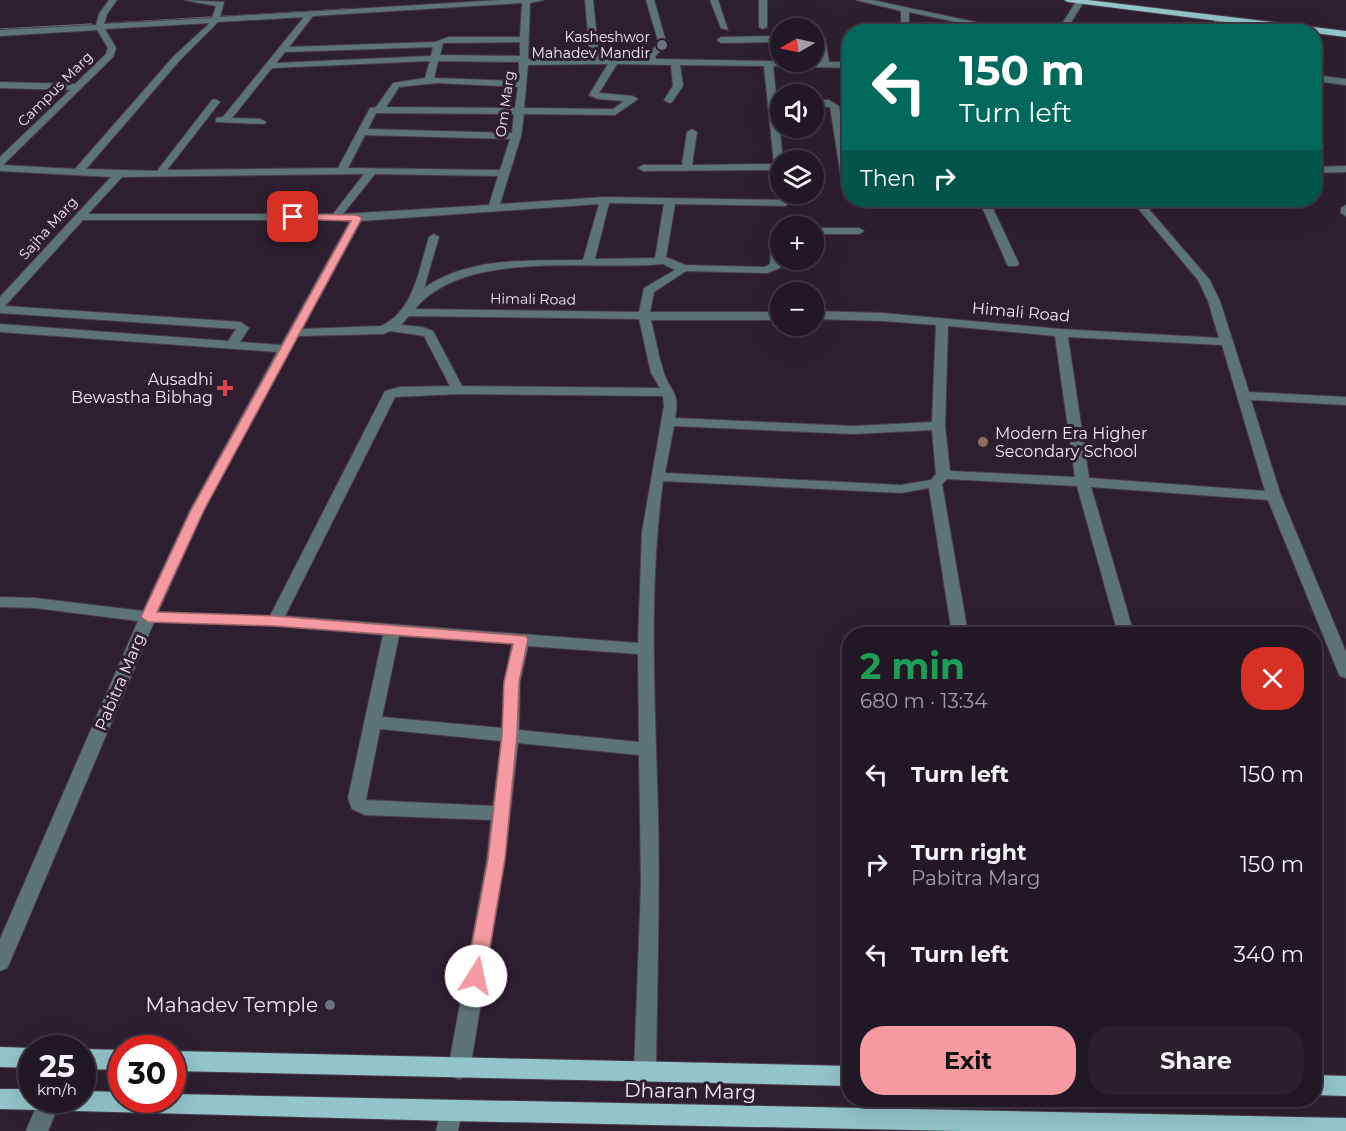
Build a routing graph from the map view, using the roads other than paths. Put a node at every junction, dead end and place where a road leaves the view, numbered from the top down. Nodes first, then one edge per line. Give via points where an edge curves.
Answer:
1 (112, 0) edge
2 (188, 0) edge
3 (304, 0) edge
4 (474, 0) edge
5 (540, 0) edge
6 (589, 0) edge
7 (651, 0) edge
8 (714, 0) edge
9 (763, 0) edge
10 (860, 0) edge
11 (1068, 0) edge
12 (1098, 0) edge
13 (526, 1) edge
14 (1080, 1) edge
15 (905, 9) junction
16 (304, 13) junction
17 (1218, 19) junction
18 (217, 20) junction
19 (905, 24) edge
20 (960, 24) edge
21 (1066, 24) edge
22 (1219, 24) edge
23 (1264, 24) edge
24 (1278, 24) edge
25 (99, 27) junction
26 (764, 27) dead end
27 (725, 28) dead end
28 (1322, 30) edge
29 (1322, 30) edge
30 (0, 33) edge
31 (1346, 33) edge
32 (525, 39) junction
33 (770, 39) edge
34 (722, 40) dead end
35 (438, 44) junction
36 (281, 50) junction
37 (824, 57) edge
38 (436, 58) junction
39 (524, 60) junction
40 (595, 61) junction
41 (614, 61) junction
42 (652, 62) junction
43 (675, 63) junction
44 (768, 64) junction
45 (825, 65) junction
46 (842, 65) edge
47 (269, 66) junction
48 (1322, 79) edge
49 (429, 82) junction
50 (1346, 82) edge
51 (523, 84) junction
52 (772, 84) edge
53 (0, 85) edge
54 (77, 87) junction
55 (669, 100) dead end
56 (215, 102) dead end
57 (824, 104) edge
58 (380, 109) junction
59 (519, 111) junction
60 (202, 119) junction
61 (225, 121) junction
62 (261, 122) dead end
63 (361, 132) junction
64 (692, 132) dead end
65 (516, 136) junction
66 (842, 139) edge
67 (0, 163) edge
68 (0, 168) edge
69 (644, 168) dead end
70 (686, 168) junction
71 (1346, 169) edge
72 (1322, 170) edge
73 (342, 171) junction
74 (372, 171) junction
75 (78, 172) junction
76 (770, 172) edge
77 (160, 173) junction
78 (504, 173) junction
79 (119, 174) junction
80 (605, 200) junction
81 (670, 200) junction
82 (987, 207) edge
83 (1142, 207) edge
84 (493, 209) junction
85 (781, 215) edge
86 (78, 217) junction
87 (340, 218) junction
88 (357, 218) junction
89 (824, 231) edge
90 (860, 231) dead end
91 (435, 237) dead end
92 (662, 261) junction
93 (588, 263) junction
94 (1013, 264) dead end
95 (682, 268) junction
96 (415, 299) junction
97 (0, 304) edge
98 (0, 309) edge
99 (405, 312) junction
100 (824, 315) edge
101 (644, 316) junction
102 (770, 316) edge
103 (942, 322) junction
104 (0, 328) edge
105 (391, 328) junction
106 (294, 333) junction
107 (1061, 333) junction
108 (1226, 342) junction
109 (232, 345) junction
110 (286, 349) junction
111 (458, 390) junction
112 (669, 392) junction
113 (1244, 396) junction
114 (1346, 401) edge
115 (669, 422) junction
116 (938, 426) junction
117 (657, 477) junction
118 (939, 479) junction
119 (1083, 482) junction
120 (1274, 496) junction
121 (1, 603) edge
122 (148, 617) junction
123 (275, 621) junction
124 (959, 627) edge
125 (1124, 627) edge
126 (392, 630) junction
127 (521, 639) junction
128 (646, 649) junction
129 (1346, 672) edge
130 (373, 722) junction
131 (510, 735) junction
132 (648, 749) junction
133 (501, 813) junction
134 (0, 962) edge
135 (0, 1057) edge
136 (18, 1058) edge
137 (186, 1061) edge
138 (459, 1069) junction
139 (645, 1072) junction
140 (842, 1076) edge
141 (1322, 1085) edge
142 (1346, 1086) edge
143 (0, 1099) edge
144 (18, 1100) edge
145 (96, 1102) edge
146 (45, 1113) edge
147 (449, 1121) edge
148 (857, 1125) edge
149 (1089, 1127) edge
150 (1346, 1128) edge
151 (37, 1131) edge

1 - 25 street via 100,18
2 - 18 street via 221,4
3 - 16 street
4 - 16 street
5 - 13 street
6 - 40 street
7 - 42 street via 663,45 650,55
8 - 27 street
9 - 26 street
10 - 15 street
11 - 14 main road
12 - 24 main road
13 - 16 street
13 - 32 street, Om Marg
14 - 17 main road
14 - 21 street
15 - 19 street
15 - 20 street
16 - 18 street
16 - 36 street
17 - 22 street
17 - 23 main road
18 - 25 street
18 - 75 street via 177,58
25 - 30 street
25 - 54 street, Campus Marg via 112,52
28 - 31 main road
29 - 31 main road
32 - 35 street via 449,40
32 - 39 street, Om Marg
33 - 34 street
35 - 36 street
35 - 38 street
36 - 47 street
37 - 45 street
38 - 39 street
38 - 47 street
38 - 49 street
39 - 40 street
39 - 51 street, Om Marg
40 - 41 street
41 - 42 street
41 - 59 street via 594,95 633,99 615,112
42 - 43 street
43 - 44 street
43 - 55 street via 678,86
44 - 45 street
44 - 52 street
45 - 46 street
47 - 61 street
48 - 50 street
49 - 51 street
49 - 58 street via 395,86
51 - 59 street, Om Marg
53 - 54 street
54 - 67 street, Campus Marg
56 - 60 street
57 - 66 street via 834,106
58 - 59 street
58 - 63 street via 372,111
59 - 65 street, Om Marg
60 - 61 street
60 - 77 street
61 - 62 street
63 - 65 street
63 - 73 street
64 - 70 street
65 - 78 street, Om Marg
68 - 75 street
69 - 70 street
70 - 76 street
71 - 72 street
73 - 74 street
73 - 77 street
74 - 78 street
74 - 87 street via 338,211
75 - 79 street
77 - 79 street
78 - 84 street, Om Marg
79 - 86 street, Sajha Marg
80 - 81 street
80 - 84 street
80 - 93 street
81 - 85 street
81 - 92 street
82 - 94 street
83 - 108 street via 1203,279
84 - 88 street
85 - 95 street via 776,266 767,270
86 - 87 street
86 - 97 street, Sajha Marg
87 - 88 street
88 - 106 street, Pabitra Marg
89 - 90 street
91 - 96 street
92 - 93 street
92 - 95 street
93 - 96 street via 475,269 440,282
95 - 101 street via 680,273 648,290
96 - 99 street
98 - 109 street via 238,324 243,328
99 - 101 street, Himali Road
99 - 105 street
100 - 103 street, Himali Road
101 - 102 street, Himali Road
101 - 112 street via 657,373
103 - 107 street, Himali Road
103 - 116 street
104 - 109 street
105 - 106 street
105 - 111 street via 429,334
106 - 110 street, Pabitra Marg
107 - 108 street, Himali Road
107 - 119 street
108 - 113 street
109 - 110 street
110 - 122 street, Pabitra Marg via 197,510
111 - 112 street
111 - 123 street via 390,394
112 - 115 street
113 - 114 street
113 - 120 street
115 - 116 street via 854,430
115 - 117 street
116 - 118 street
117 - 118 street via 901,489
117 - 128 street via 649,532
118 - 119 street
118 - 124 street
119 - 120 street
119 - 125 street
120 - 129 street
121 - 122 street via 35,603
122 - 123 street
122 - 134 street, Pabitra Marg
123 - 126 street
126 - 127 street
126 - 130 street
127 - 128 street
127 - 131 street via 512,682
128 - 132 street
130 - 131 street
130 - 133 street via 357,798 361,807
131 - 132 street
131 - 133 street
132 - 139 street via 650,885
133 - 138 street
135 - 136 main road
137 - 138 main road, Dharan Marg
138 - 139 main road, Dharan Marg
139 - 140 main road, Dharan Marg
141 - 142 main road
143 - 144 main road, Dharan Marg
145 - 147 main road, Dharan Marg
146 - 151 street
147 - 148 main road, Dharan Marg
148 - 149 main road, Dharan Marg
149 - 150 main road, Dharan Marg

